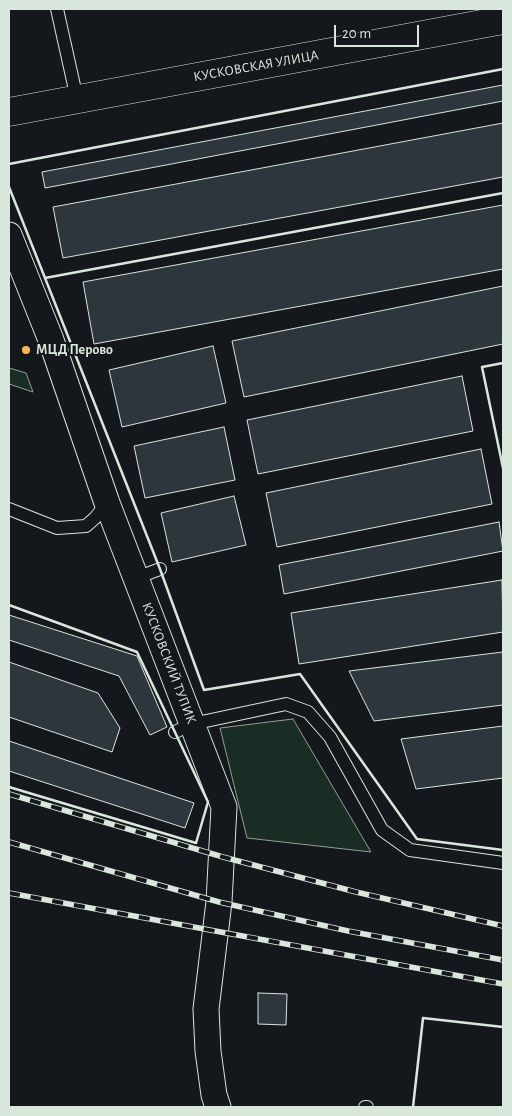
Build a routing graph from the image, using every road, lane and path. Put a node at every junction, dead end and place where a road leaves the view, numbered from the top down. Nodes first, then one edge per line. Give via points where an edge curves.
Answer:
1 (57, 9) edge
2 (503, 20) edge
3 (77, 99) junction
4 (9, 112) edge
5 (9, 235) edge
6 (107, 503) junction
7 (9, 509) edge
8 (160, 569) dead end
9 (136, 578) junction
10 (183, 728) junction
11 (503, 863) edge
12 (218, 1107) edge

1 - 3 lane
2 - 3 street, КУСКОВСКАЯ УЛИЦА
3 - 4 street, КУСКОВСКАЯ УЛИЦА
5 - 6 street, КУСКОВСКИЙ ТУПИК
6 - 7 lane via 86,526 57,528
6 - 9 street, КУСКОВСКИЙ ТУПИК
8 - 9 lane
9 - 10 street, КУСКОВСКИЙ ТУПИК
10 - 11 lane via 286,704 308,712 330,737 382,830 410,850
10 - 12 street, КУСКОВСКИЙ ТУПИК via 224,807 219,902 206,1009 208,1050

